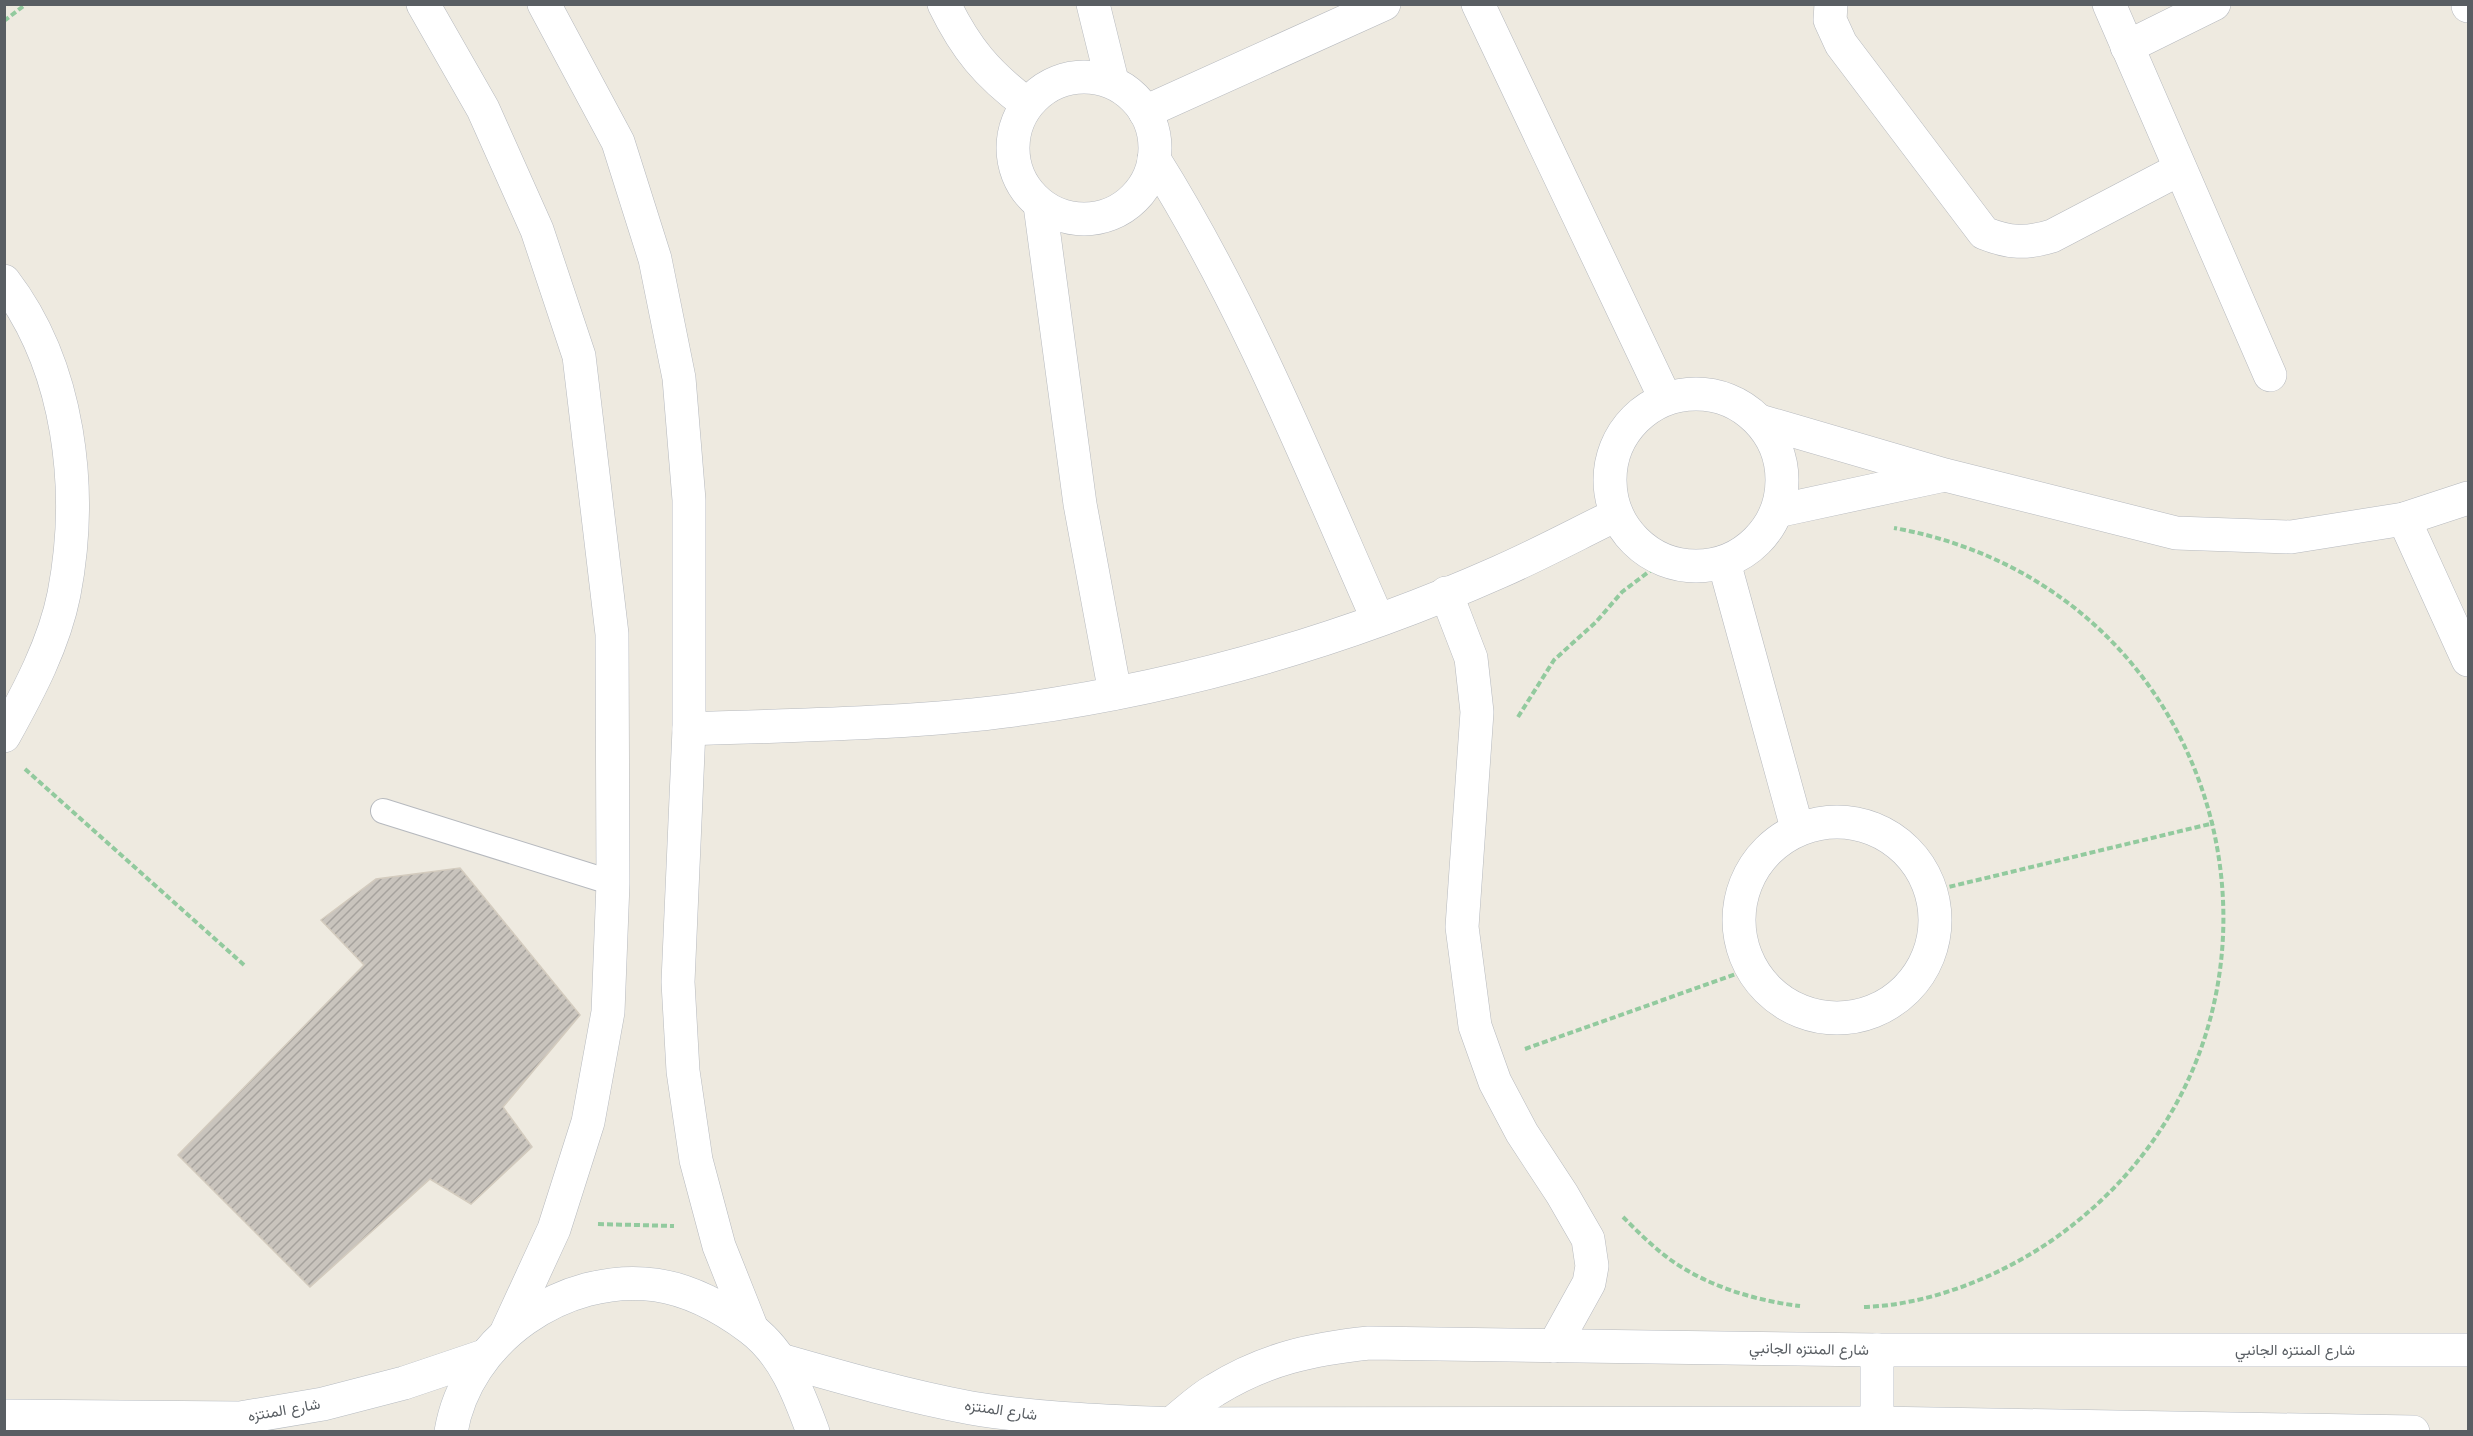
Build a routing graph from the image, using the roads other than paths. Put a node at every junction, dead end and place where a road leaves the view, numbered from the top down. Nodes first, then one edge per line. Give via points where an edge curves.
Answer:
1 (423, 4) edge
2 (544, 4) edge
3 (944, 4) edge
4 (1093, 4) edge
5 (1384, 4) edge
6 (1478, 4) edge
7 (1830, 4) edge
8 (2109, 4) edge
9 (2214, 4) edge
10 (2127, 46) junction
11 (1112, 81) junction
12 (1027, 104) junction
13 (1145, 112) junction
14 (1154, 159) junction
15 (2180, 169) junction
16 (1040, 205) junction
17 (4, 281) edge
18 (2270, 375) dead end
19 (1665, 398) junction
20 (1760, 421) junction
21 (1945, 475) junction
22 (2469, 498) edge
23 (1777, 511) junction
24 (1616, 515) junction
25 (2404, 519) junction
26 (1724, 562) junction
27 (1446, 593) junction
28 (1378, 620) junction
29 (2469, 660) edge
30 (1115, 693) junction
31 (689, 729) junction
32 (4, 736) edge
33 (383, 811) dead end
34 (1797, 828) junction
35 (614, 883) junction
36 (752, 1329) junction
37 (507, 1331) junction
38 (1554, 1346) junction
39 (1877, 1350) junction
40 (2469, 1350) edge
41 (484, 1356) junction
42 (781, 1360) junction
43 (4, 1416) edge
44 (1877, 1423) junction
45 (1171, 1424) junction
46 (2216, 1429) edge
47 (451, 1431) edge
48 (813, 1431) edge
49 (2414, 1431) edge

1 - 35 street via 497,139 537,230 579,356 612,634
2 - 31 street via 618,142 659,280 679,378 689,500
3 - 12 street via 969,50 995,81
4 - 11 street
5 - 13 street
6 - 19 street
7 - 15 street via 1830,20 1841,44 1984,233 2005,242 2029,243 2052,236
8 - 10 street
9 - 10 street
10 - 15 street
11 - 12 street via 1089,76 1065,79 1044,88
11 - 13 street via 1131,94
12 - 16 street via 1016,124 1012,146 1015,169 1025,189
13 - 14 street via 1154,135
14 - 16 street via 1146,182 1131,201 1111,214 1086,219 1062,216
14 - 28 street via 1187,211 1245,321
15 - 18 street
16 - 30 street via 1080,504
17 - 32 street via 45,351 67,431 74,513 64,595 38,674
19 - 20 street via 1690,393 1716,395 1740,405
19 - 24 street via 1635,417 1615,447 1609,482
20 - 21 street
20 - 23 street via 1777,448 1783,479
21 - 23 street
21 - 25 street via 2176,533 2291,537
22 - 25 street
23 - 26 street via 1749,549
24 - 26 street via 1636,543 1663,561 1704,567
24 - 27 street
25 - 29 street
26 - 34 street
27 - 28 street
27 - 38 street via 1471,658 1478,712 1462,927 1475,1026 1495,1082 1522,1133 1588,1239 1592,1266 1589,1283
28 - 30 street via 1248,662
30 - 31 street via 1022,709 927,719
31 - 36 street via 678,982 683,1071 696,1160 719,1246
33 - 35 lane
34 - 34 street via 1764,852 1742,888 1738,929 1750,969 1777,1000 1815,1018 1856,1018 1894,1002 1922,972 1936,932 1932,891 1912,855 1879,829 1838,820
35 - 37 street via 608,1012 588,1122 554,1229
36 - 37 street via 707,1300 656,1285 603,1286 552,1301
36 - 42 street
37 - 41 street
38 - 39 street, شارع المنتزه الجانبي
38 - 45 street, شارع المنتزه الجانبي via 1369,1343 1315,1349 1263,1365 1214,1390
39 - 40 street, شارع المنتزه الجانبي
39 - 44 street
41 - 43 street, شارع المنتزه via 404,1383 323,1404 240,1418
41 - 47 street via 455,1410
42 - 45 street, شارع المنتزه via 877,1388 973,1408 1072,1420
42 - 48 street
44 - 45 street, شارع المنتزه
44 - 46 street, شارع المنتزه
46 - 49 street, شارع المنتزه

